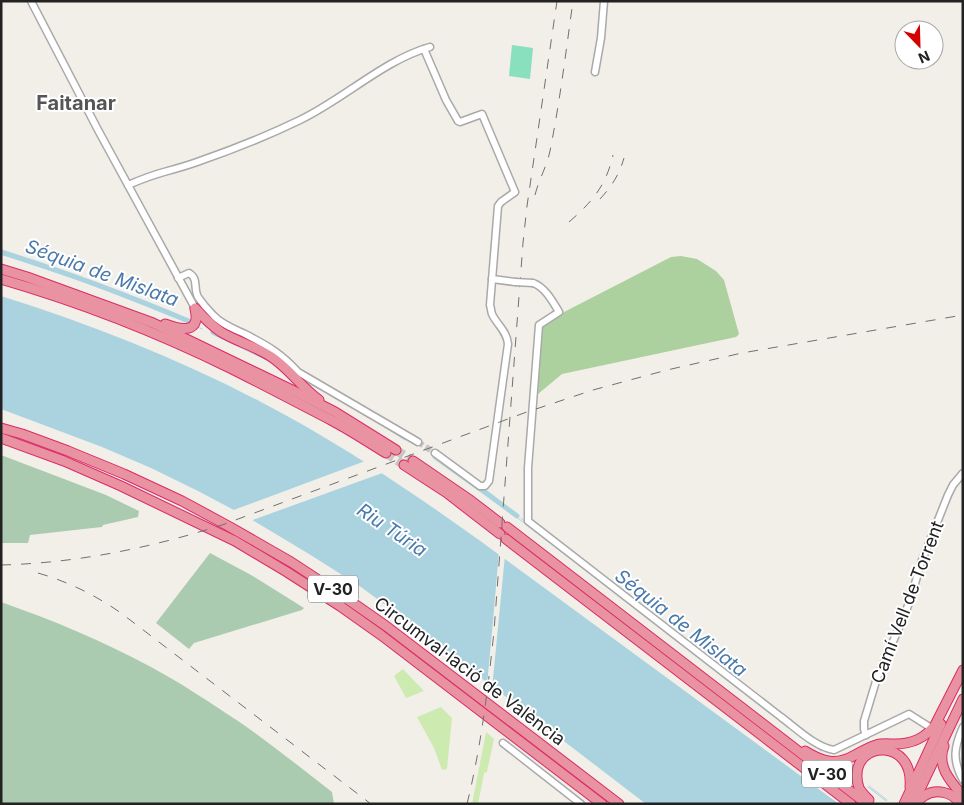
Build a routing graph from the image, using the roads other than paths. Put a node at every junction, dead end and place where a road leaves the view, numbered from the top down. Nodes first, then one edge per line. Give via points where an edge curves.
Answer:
1 (31, 1) edge
2 (604, 1) edge
3 (595, 72) dead end
4 (128, 185) junction
5 (1, 269) edge
6 (178, 278) junction
7 (1, 279) edge
8 (492, 279) junction
9 (195, 308) junction
10 (153, 323) junction
11 (333, 416) junction
12 (1, 428) edge
13 (13, 432) junction
14 (1, 438) edge
15 (418, 442) tunnel mouth
16 (396, 450) tunnel mouth
17 (386, 453) tunnel mouth
18 (435, 453) tunnel mouth
19 (413, 461) tunnel mouth
20 (404, 465) tunnel mouth
21 (963, 473) edge
22 (235, 541) junction
23 (963, 670) edge
24 (963, 679) edge
25 (963, 700) edge
26 (963, 707) edge
27 (928, 726) dead end
28 (963, 727) edge
29 (866, 735) junction
30 (787, 743) junction
31 (503, 744) dead end
32 (963, 780) edge
33 (909, 792) junction
34 (963, 796) edge
35 (581, 804) edge
36 (602, 804) edge
37 (619, 804) edge
38 (851, 804) edge
39 (867, 804) edge
40 (872, 804) edge
41 (904, 804) edge
42 (914, 804) edge
43 (960, 804) edge

1 - 4 street
2 - 3 street
4 - 6 street
4 - 8 street via 288,126 374,74 427,48 446,100 458,122 482,114 515,192 498,206
5 - 10 highway
6 - 9 street
6 - 15 street via 189,273 192,275 198,297 226,325 272,349 298,372
7 - 11 highway via 67,300 160,336 320,415
8 - 18 street via 490,305 508,338 508,344 489,481 480,486
8 - 29 street, bridge via 534,283 559,312 539,325 528,468 528,521 814,742 834,750
9 - 10 highway via 196,320 187,328
9 - 11 highway via 219,331 278,362 326,405
10 - 11 highway via 230,359
11 - 16 highway
11 - 17 highway
12 - 13 highway, Circumval·lació de València / V-30
13 - 22 highway via 99,469
13 - 37 highway, Circumval·lació de València / V-30 via 124,474 230,526 291,562 386,626
14 - 22 highway, Circumval·lació de València / V-30 via 121,486
19 - 30 highway, V-30 via 504,525
20 - 38 highway, V-30 via 447,493
21 - 29 street, Camí Vell de Torrent via 948,495 905,614 877,678 864,721
22 - 36 highway, Circumval·lació de València / V-30 via 373,629
23 - 30 highway via 935,725 916,741 876,745 850,759 831,762
24 - 33 highway
25 - 42 highway
26 - 34 highway via 942,749 942,761 946,774
27 - 29 street via 909,714
28 - 32 street via 954,739 957,768
30 - 39 highway, V-30
31 - 35 street
33 - 40 highway via 910,774 905,761 889,750 876,751 861,761 857,774 859,788
33 - 41 highway
42 - 43 highway via 925,795 939,791 952,795

